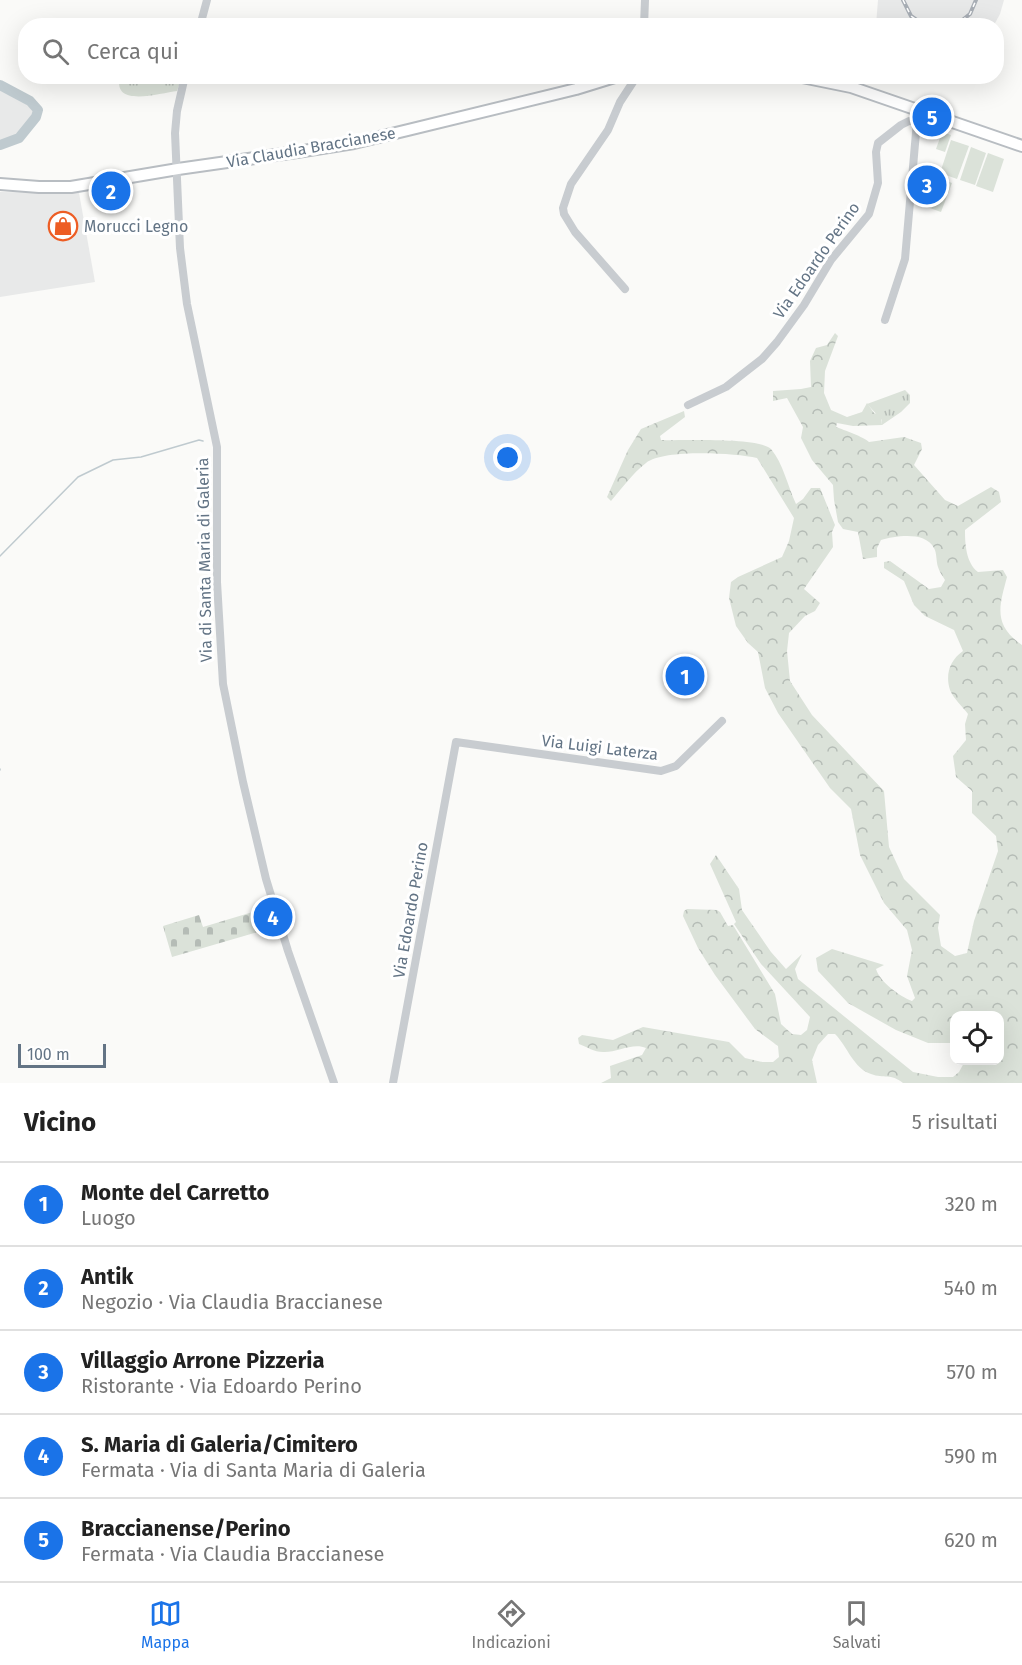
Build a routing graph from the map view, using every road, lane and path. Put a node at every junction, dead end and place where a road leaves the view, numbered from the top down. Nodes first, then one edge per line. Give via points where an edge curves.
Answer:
1 (207, 0) edge
2 (645, 0) edge
3 (202, 18) edge
4 (644, 18) edge
5 (183, 84) edge
6 (589, 84) edge
7 (632, 84) edge
8 (836, 84) edge
9 (920, 110) junction
10 (917, 121) junction
11 (1022, 146) edge
12 (178, 169) junction
13 (0, 184) edge
14 (625, 289) dead end
15 (885, 320) dead end
16 (688, 405) dead end
17 (722, 721) dead end
18 (456, 742) joint
19 (334, 1083) edge
20 (393, 1083) edge

1 - 3 street
2 - 4 street
5 - 12 street, Via di Santa Maria di Galeria via 176,117
6 - 12 main road, Via Claudia Braccianese via 354,142
7 - 14 street via 608,130 571,184 563,207 575,232
8 - 9 main road
9 - 10 street
9 - 11 main road
10 - 15 street via 905,259
10 - 16 street, Via Edoardo Perino via 901,125 878,143 878,183 869,214 831,260 777,342 733,382
12 - 13 main road, Via Claudia Braccianese via 71,187
12 - 19 street, Via di Santa Maria di Galeria via 185,289 217,447 217,582 225,694 268,889
17 - 18 street, Via Luigi Laterza via 676,766 661,771
18 - 20 street, Via Edoardo Perino

